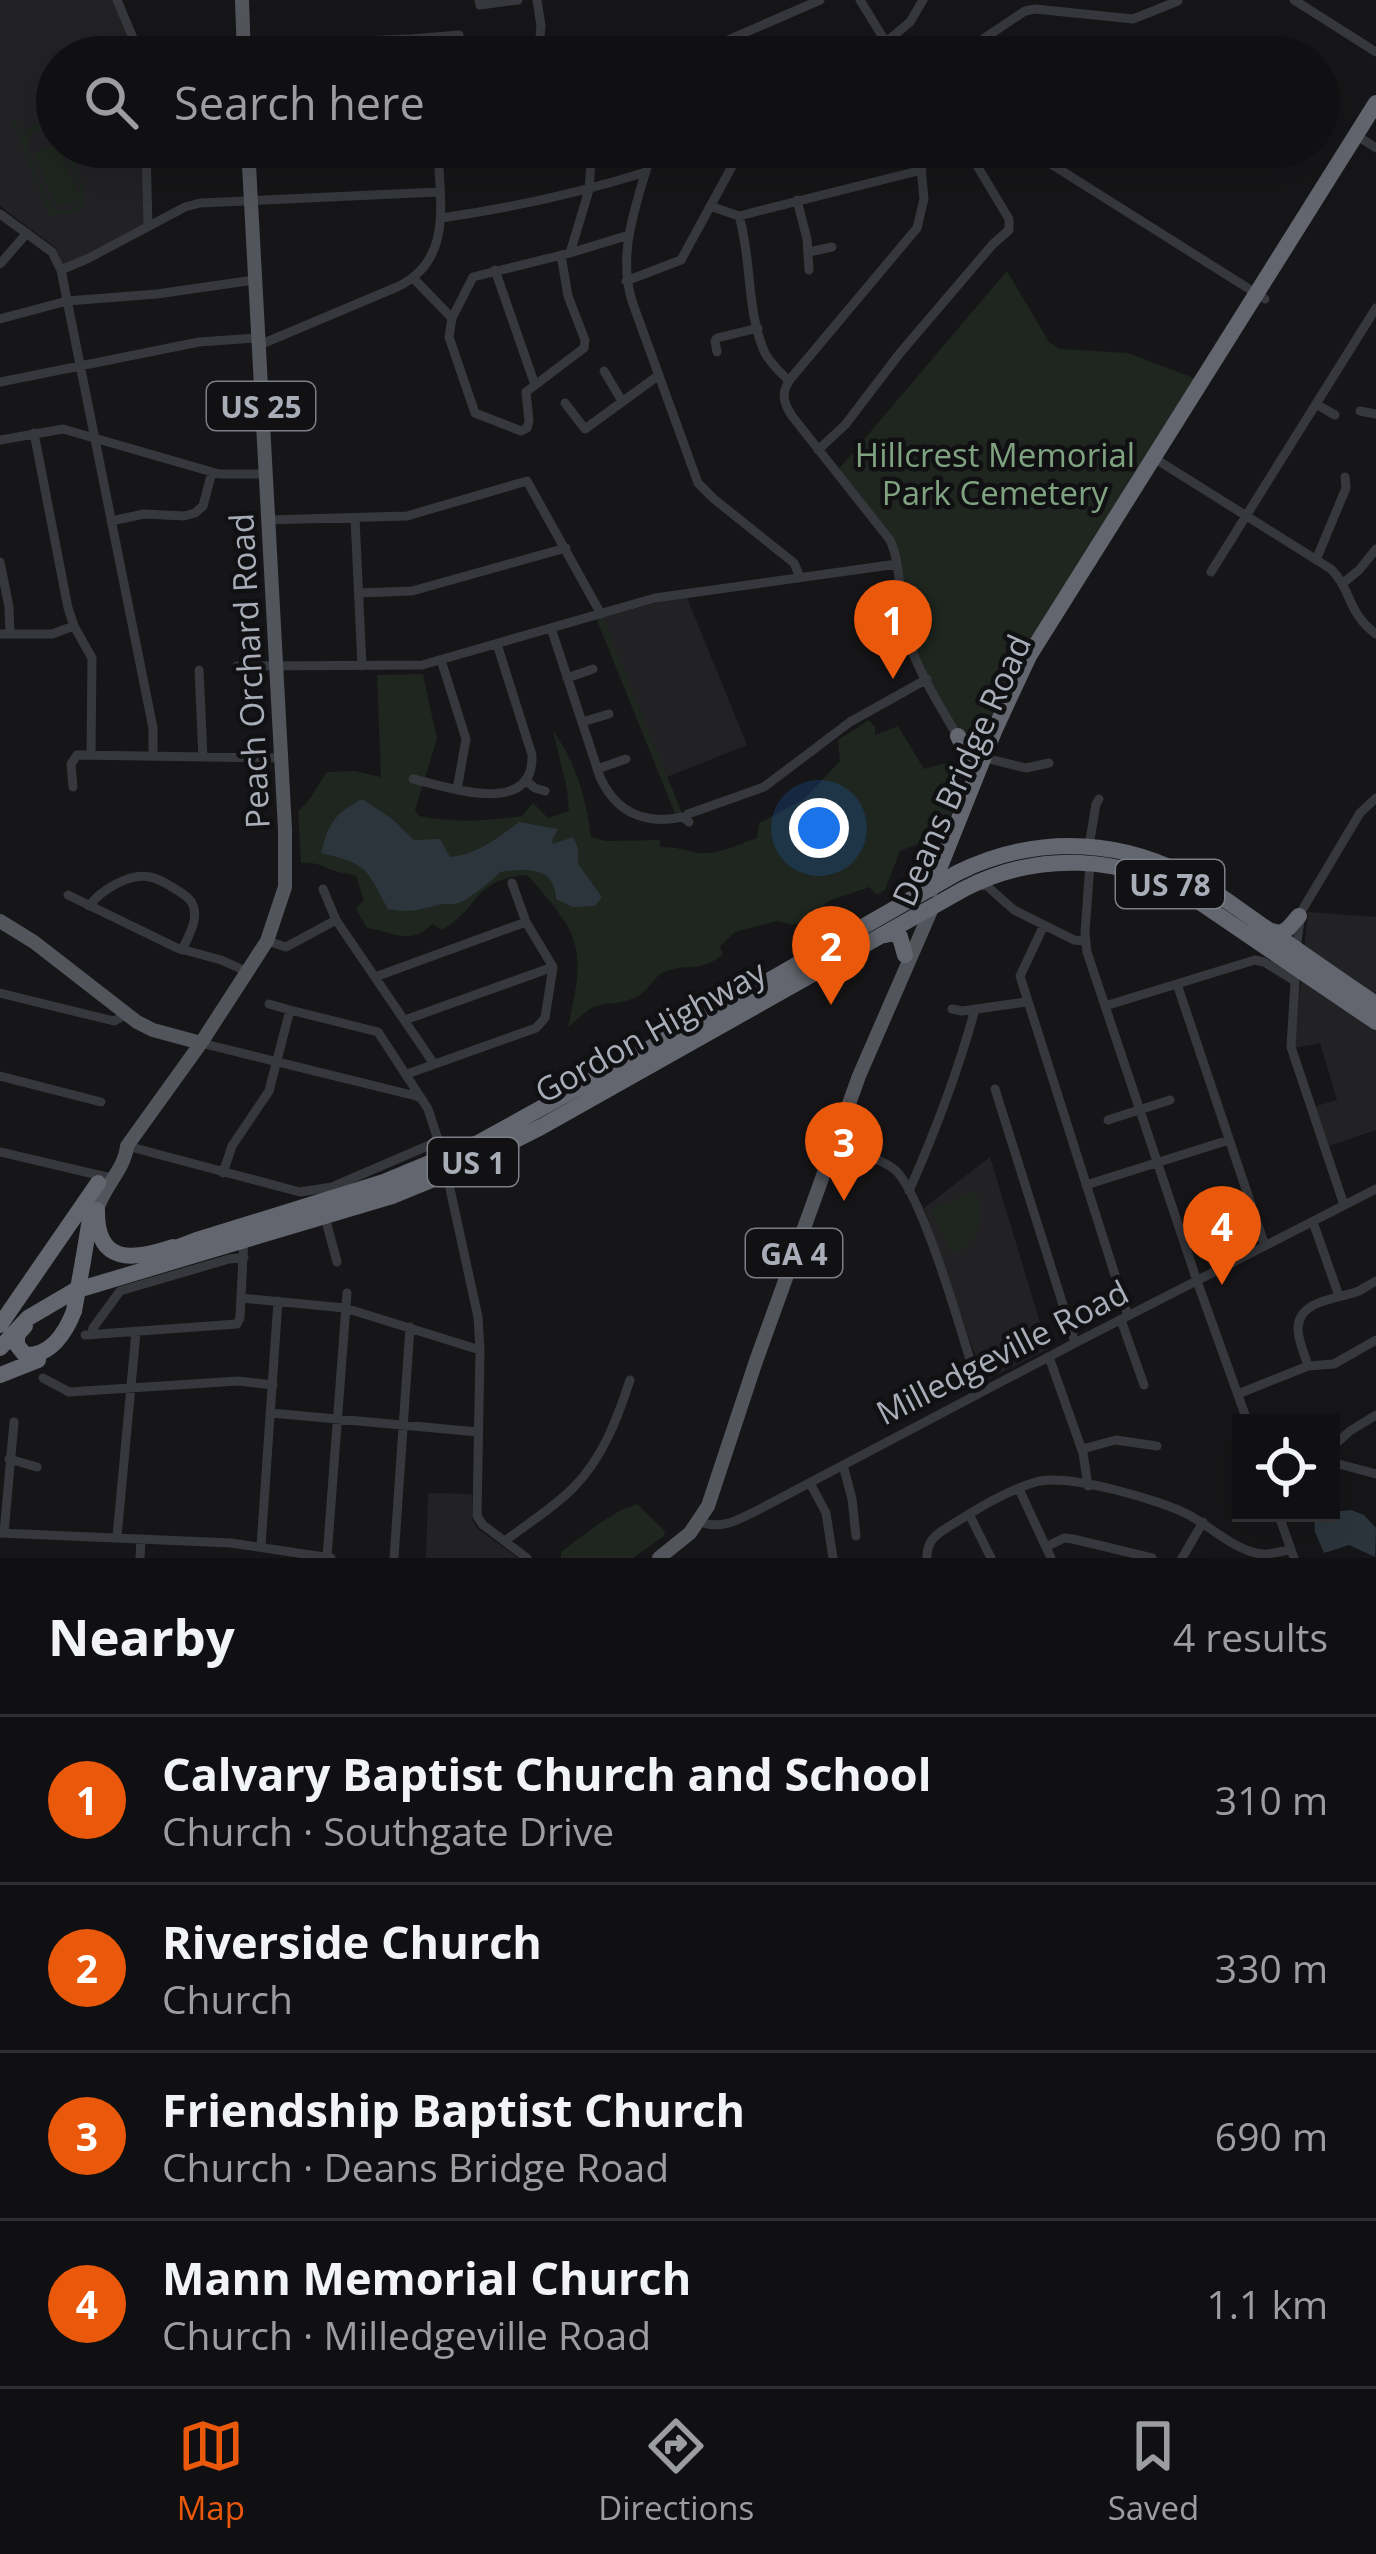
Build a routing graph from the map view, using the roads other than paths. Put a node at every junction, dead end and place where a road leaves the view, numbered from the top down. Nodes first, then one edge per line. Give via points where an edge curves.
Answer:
1 (117, 0) edge
2 (242, 0) edge
3 (479, 0) edge
4 (518, 0) edge
5 (537, 0) edge
6 (820, 0) edge
7 (860, 0) edge
8 (923, 0) edge
9 (1107, 0) edge
10 (1294, 0) edge
11 (1178, 1) edge
12 (1106, 16) junction
13 (459, 35) dead end
14 (132, 36) edge
15 (243, 36) edge
16 (446, 36) edge
17 (540, 36) edge
18 (737, 36) edge
19 (882, 36) edge
20 (893, 36) edge
21 (987, 36) edge
22 (1376, 52) edge
23 (1376, 103) edge
24 (1376, 122) edge
25 (1365, 141) edge
26 (147, 168) edge
27 (249, 168) edge
28 (438, 168) edge
29 (591, 168) edge
30 (647, 168) edge
31 (731, 168) edge
32 (978, 168) edge
33 (1057, 168) edge
34 (922, 170) joint
35 (646, 172) junction
36 (589, 190) junction
37 (438, 192) junction
38 (250, 200) junction
39 (797, 200) junction
40 (710, 206) junction
41 (0, 214) edge
42 (739, 216) junction
43 (441, 218) junction
44 (148, 226) junction
45 (27, 233) junction
46 (629, 235) junction
47 (832, 247) dead end
48 (808, 251) junction
49 (566, 254) junction
50 (0, 264) edge
51 (61, 270) junction
52 (495, 270) junction
53 (809, 270) dead end
54 (414, 278) junction
55 (254, 280) junction
56 (626, 281) junction
57 (1261, 296) junction
58 (68, 301) junction
59 (1376, 308) edge
60 (452, 318) junction
61 (0, 320) edge
62 (758, 328) junction
63 (257, 342) junction
64 (717, 352) dead end
65 (81, 364) junction
66 (604, 371) dead end
67 (659, 375) junction
68 (789, 381) junction
69 (0, 382) edge
70 (535, 385) junction
71 (622, 401) junction
72 (565, 403) dead end
73 (1316, 404) junction
74 (1360, 411) dead end
75 (1376, 414) edge
76 (1335, 415) dead end
77 (34, 433) junction
78 (96, 438) junction
79 (0, 440) edge
80 (818, 450) junction
81 (1158, 460) junction
82 (212, 472) junction
83 (265, 474) junction
84 (1345, 477) dead end
85 (1246, 516) junction
86 (355, 518) junction
87 (268, 520) junction
88 (111, 521) junction
89 (566, 548) junction
90 (1376, 549) edge
91 (1316, 560) junction
92 (896, 564) junction
93 (0, 567) edge
94 (1210, 572) dead end
95 (800, 578) junction
96 (1342, 584) junction
97 (359, 593) junction
98 (601, 614) junction
99 (74, 626) junction
100 (551, 628) junction
101 (5, 634) edge
102 (1376, 634) edge
103 (497, 644) junction
104 (441, 661) junction
105 (275, 665) junction
106 (237, 666) dead end
107 (362, 666) junction
108 (593, 669) dead end
109 (199, 670) dead end
110 (567, 678) junction
111 (928, 681) junction
112 (609, 714) dead end
113 (582, 722) junction
114 (994, 729) junction
115 (958, 732) junction
116 (92, 754) junction
117 (153, 756) junction
118 (989, 756) junction
119 (203, 757) junction
120 (281, 758) junction
121 (626, 759) dead end
122 (1048, 760) dead end
123 (597, 769) junction
124 (413, 779) dead end
125 (525, 780) junction
126 (73, 787) dead end
127 (457, 790) junction
128 (545, 791) dead end
129 (973, 794) junction
130 (1376, 798) edge
131 (1098, 805) dead end
132 (952, 848) junction
133 (1090, 858) junction
134 (988, 860) junction
135 (1006, 872) junction
136 (512, 883) dead end
137 (969, 886) junction
138 (322, 889) dead end
139 (995, 892) junction
140 (68, 895) dead end
141 (933, 897) junction
142 (89, 906) junction
143 (884, 914) junction
144 (1299, 916) junction
145 (336, 920) junction
146 (0, 921) edge
147 (526, 922) junction
148 (1044, 926) junction
149 (1269, 930) junction
150 (878, 937) junction
151 (267, 941) junction
152 (1085, 941) junction
153 (182, 950) junction
154 (905, 955) junction
155 (553, 967) junction
156 (1299, 968) junction
157 (248, 972) junction
158 (375, 977) junction
159 (1177, 984) junction
160 (0, 993) edge
161 (1026, 1002) junction
162 (269, 1004) dead end
163 (1376, 1004) edge
164 (1105, 1006) junction
165 (290, 1010) junction
166 (952, 1010) dead end
167 (974, 1010) junction
168 (125, 1015) junction
169 (405, 1020) junction
170 (881, 1022) junction
171 (1376, 1022) edge
172 (201, 1043) junction
173 (276, 1061) junction
174 (434, 1064) junction
175 (407, 1074) junction
176 (0, 1076) edge
177 (995, 1089) dead end
178 (422, 1098) junction
179 (1170, 1100) dead end
180 (101, 1102) dead end
181 (1140, 1110) junction
182 (233, 1117) dead end
183 (1108, 1120) dead end
184 (247, 1125) junction
185 (1229, 1140) junction
186 (834, 1144) junction
187 (127, 1146) junction
188 (0, 1152) edge
189 (443, 1158) junction
190 (1157, 1162) junction
191 (223, 1173) junction
192 (104, 1179) junction
193 (1086, 1185) junction
194 (1376, 1189) edge
195 (909, 1191) junction
196 (334, 1192) junction
197 (1343, 1205) junction
198 (97, 1210) junction
199 (325, 1217) junction
200 (1313, 1222) junction
201 (197, 1240) junction
202 (244, 1241) junction
203 (1265, 1246) junction
204 (86, 1260) junction
205 (337, 1262) dead end
206 (1197, 1281) junction
207 (1376, 1281) edge
208 (346, 1293) dead end
209 (1339, 1296) junction
210 (241, 1298) junction
211 (54, 1300) junction
212 (278, 1301) junction
213 (345, 1308) junction
214 (77, 1310) junction
215 (1125, 1318) junction
216 (1, 1325) edge
217 (410, 1327) junction
218 (136, 1332) junction
219 (1376, 1340) edge
220 (1075, 1343) junction
221 (0, 1348) edge
222 (480, 1350) junction
223 (1049, 1357) junction
224 (1308, 1366) junction
225 (0, 1376) edge
226 (44, 1378) dead end
227 (630, 1380) dead end
228 (1144, 1384) dead end
229 (273, 1385) junction
230 (132, 1388) junction
231 (980, 1393) junction
232 (1238, 1394) junction
233 (271, 1412) junction
234 (1245, 1414) edge
235 (1376, 1415) edge
236 (336, 1417) junction
237 (14, 1422) dead end
238 (403, 1424) junction
239 (1142, 1430) dead end
240 (478, 1432) junction
241 (1340, 1440) edge
242 (1140, 1444) junction
243 (1157, 1447) dead end
244 (1082, 1449) junction
245 (9, 1459) junction
246 (1340, 1464) edge
247 (843, 1465) junction
248 (37, 1467) dead end
249 (1376, 1474) edge
250 (810, 1483) junction
251 (1088, 1486) junction
252 (1019, 1489) junction
253 (970, 1514) junction
254 (700, 1522) junction
255 (1203, 1522) junction
256 (1281, 1522) edge
257 (2, 1533) edge
258 (117, 1537) junction
259 (856, 1537) dead end
260 (141, 1539) junction
261 (505, 1541) junction
262 (261, 1546) junction
263 (1048, 1552) edge
264 (1292, 1554) edge
265 (927, 1556) edge
266 (140, 1558) edge
267 (329, 1558) edge
268 (394, 1558) edge
269 (527, 1558) edge
270 (659, 1558) edge
271 (833, 1558) edge
272 (991, 1558) edge
273 (1152, 1558) edge
274 (1182, 1558) edge

1 - 14 street
2 - 15 main road
3 - 4 street
5 - 17 street
6 - 18 street
7 - 19 street
8 - 20 street
9 - 12 street
10 - 22 street
11 - 12 street via 1143,17
12 - 21 street via 1035,9
13 - 16 street
23 - 25 highway, Deans Bridge Road / US 1
24 - 25 highway, Deans Bridge Road / US 1
25 - 57 highway, Deans Bridge Road / US 1
26 - 44 street
27 - 38 main road, Peach Orchard Road / US 25
28 - 37 street
29 - 36 street
30 - 35 street
31 - 40 street
32 - 80 street via 1010,222 1007,232
33 - 57 street
34 - 39 street
34 - 68 street via 917,228
35 - 36 street
35 - 46 street
36 - 43 street
36 - 49 street
37 - 38 street
37 - 43 street
38 - 44 street via 193,205
38 - 55 main road, Peach Orchard Road / US 25
39 - 42 street
39 - 48 street
40 - 42 street
40 - 56 street via 681,260
41 - 45 street
42 - 62 street
43 - 54 street via 432,256
44 - 51 street
45 - 50 street
45 - 51 street
46 - 49 street
46 - 56 street
47 - 48 street
48 - 53 street
49 - 52 street
49 - 70 street via 584,348
51 - 58 street
52 - 60 street via 473,277
52 - 70 street
54 - 60 street
54 - 63 street
55 - 58 street
55 - 63 main road, Peach Orchard Road / US 25
56 - 67 street
57 - 81 highway, Deans Bridge Road / US 1
58 - 61 street
58 - 65 street
59 - 73 street
60 - 70 street via 449,337 479,417 527,428 526,392
62 - 64 street via 717,338
62 - 68 street via 766,355
63 - 65 street via 199,342
63 - 83 main road, Peach Orchard Road / US 25
65 - 69 street
65 - 78 street
66 - 71 street
67 - 71 street
67 - 95 street via 698,483 794,563
68 - 80 street via 784,403
71 - 72 street via 584,429
73 - 76 street
73 - 85 street
74 - 75 street
77 - 78 street via 63,429
77 - 79 street
77 - 99 street
78 - 82 street
78 - 88 street
80 - 92 street via 890,540
81 - 85 street
81 - 114 highway, Deans Bridge Road / US 1 via 1039,639
81 - 118 highway, Deans Bridge Road / US 1
82 - 83 street
82 - 88 street via 195,513
83 - 87 main road, Peach Orchard Road / US 25
84 - 91 street
85 - 91 street
85 - 94 street
86 - 87 street
86 - 89 street via 407,516 527,481
86 - 97 street
87 - 105 main road, Peach Orchard Road / US 25
88 - 117 street
89 - 97 street via 412,591
89 - 98 street
90 - 96 street
91 - 96 street
92 - 95 street
92 - 111 street via 904,627
93 - 101 street
95 - 98 street via 675,594
96 - 102 street via 1356,616
97 - 107 street
98 - 100 street
99 - 101 street
99 - 116 street via 92,658
100 - 103 street
100 - 110 street
103 - 104 street
103 - 125 street via 532,754
104 - 107 street
104 - 127 street via 466,739
105 - 106 street
105 - 107 street
105 - 120 main road, Peach Orchard Road / US 25
108 - 110 street
109 - 119 street
110 - 113 street
111 - 115 street
111 - 123 street via 850,722 764,787 688,818 629,812
112 - 113 street
113 - 123 street
114 - 115 highway via 985,741
114 - 118 highway, Deans Bridge Road / US 1
115 - 118 street via 972,751
115 - 129 highway via 972,764
116 - 117 street
116 - 126 street via 73,758
117 - 119 street
118 - 122 street
118 - 129 highway, Deans Bridge Road / US 1
119 - 120 street
120 - 151 main road, Peach Orchard Road / US 25 via 285,887
121 - 123 street
124 - 127 street
125 - 127 street via 497,795
125 - 128 street
129 - 132 highway, Deans Bridge Road / US 1
130 - 144 street
131 - 133 street
132 - 134 highway
132 - 141 highway, Deans Bridge Road / US 1
132 - 143 highway, US 1
133 - 134 highway, Gordon Highway / US 78 via 1045,846
133 - 135 highway, Gordon Highway / US 78
133 - 149 highway, Gordon Highway / US 78 via 1138,856 1181,873
133 - 152 street
133 - 156 highway, Gordon Highway / US 78 via 1195,898
134 - 141 highway, Gordon Highway / US 78
135 - 137 highway, Gordon Highway / US 78
135 - 139 street via 995,879
136 - 147 street
137 - 139 street
137 - 141 highway, Gordon Highway / US 78
138 - 145 street
139 - 148 street
140 - 142 street
141 - 143 highway, Gordon Highway / US 78
141 - 150 highway, Gordon Highway / US 1
141 - 154 main road, Deans Bridge Road / GA 4
141 - 170 main road, Deans Bridge Road / GA 4
142 - 153 street
142 - 153 street via 131,879 163,882 194,907
143 - 189 highway, Gordon Highway / US 1
144 - 149 highway via 1284,932
144 - 156 street
145 - 151 street via 286,947
145 - 158 street
146 - 168 main road
147 - 155 street
147 - 158 street
148 - 152 street
148 - 161 street via 1020,976
149 - 156 highway, Gordon Highway / US 78
150 - 154 highway via 898,935
150 - 189 highway, Gordon Highway / US 1 via 524,1137
151 - 157 main road, Peach Orchard Road / US 25
152 - 164 street
153 - 157 street
154 - 170 main road, Deans Bridge Road / GA 4
155 - 169 street
155 - 174 street via 536,1028
156 - 159 street via 1255,960
156 - 163 highway, Gordon Highway / US 78
156 - 171 highway, Gordon Highway / US 78
156 - 197 street via 1291,1047
157 - 172 main road, Peach Orchard Road / US 25
158 - 169 street
159 - 164 street
159 - 185 street
160 - 168 street via 107,1019
161 - 167 street
161 - 193 street
162 - 165 street
164 - 181 street
165 - 173 street
165 - 175 street via 378,1032
166 - 167 street
167 - 195 street
168 - 172 main road
169 - 174 street
170 - 186 main road, Deans Bridge Road / GA 4
172 - 173 street
172 - 187 main road, Peach Orchard Road / US 25
173 - 178 street
173 - 184 street
174 - 175 street
175 - 178 street
176 - 180 street
177 - 220 street
178 - 189 street
179 - 181 street
181 - 183 street
181 - 190 street
182 - 184 street
184 - 191 street
185 - 190 street
185 - 203 street
186 - 195 street via 895,1170
186 - 254 main road, Deans Bridge Road / GA 4
187 - 191 street
187 - 192 main road, Peach Orchard Road / US 25
188 - 192 street
189 - 196 highway, Gordon Highway / US 1
189 - 199 highway, Gordon Highway / US 1 via 392,1196
189 - 222 street
190 - 193 street
190 - 206 street
191 - 196 street via 292,1191
192 - 198 main road, Peach Orchard Road / US 25
192 - 204 highway
192 - 216 highway, US 25
193 - 215 street
194 - 197 street, Milledgeville Road
195 - 231 street
196 - 202 highway, Gordon Highway / US 1
197 - 200 street, Milledgeville Road
198 - 201 highway via 102,1239 123,1256
198 - 204 highway, US 25
199 - 202 highway, Gordon Highway / US 1
199 - 205 street
200 - 203 street, Milledgeville Road
200 - 209 street
201 - 202 highway, Gordon Highway / US 1
201 - 216 highway, Gordon Highway / US 1 via 58,1288
202 - 210 street
202 - 211 highway, Gordon Highway / US 1
202 - 218 street via 229,1259 119,1291 88,1335
203 - 206 street, Milledgeville Road
204 - 214 highway, US 25, bridge
206 - 215 street, Milledgeville Road
206 - 232 street
207 - 209 street
208 - 213 street
209 - 224 street via 1307,1308 1298,1324
210 - 212 street
210 - 218 street via 235,1325
211 - 214 highway via 17,1335 26,1355 58,1340
211 - 221 highway, Gordon Highway / US 1
212 - 213 street
212 - 229 street
213 - 217 street
213 - 236 street
214 - 225 highway, US 25 via 55,1349
215 - 220 street, Milledgeville Road
215 - 228 street
217 - 222 street
217 - 238 street
218 - 230 street
219 - 224 street via 1334,1364
220 - 223 street, Milledgeville Road
222 - 240 street
223 - 231 street, Milledgeville Road
223 - 244 street
224 - 232 street
226 - 230 street via 69,1392
227 - 261 street via 598,1456 572,1490
229 - 230 street
229 - 233 street
230 - 258 street
231 - 247 street, Milledgeville Road
232 - 234 street
233 - 236 street
233 - 262 street
235 - 241 street
236 - 238 street
236 - 267 street
237 - 245 street
238 - 240 street
238 - 268 street
239 - 242 street
240 - 261 street via 477,1516
242 - 243 street
242 - 244 street via 1116,1440
244 - 251 street
245 - 248 street
245 - 257 street
246 - 249 street
247 - 250 street, Milledgeville Road
247 - 259 street
250 - 254 street, Milledgeville Road via 726,1526
250 - 271 street via 826,1513
251 - 252 street via 1047,1480
251 - 255 street via 1161,1502
252 - 253 street
252 - 263 street
253 - 265 street via 931,1539
253 - 272 street
254 - 270 main road, Milledgeville Road / GA 4
255 - 264 street via 1248,1551
255 - 274 street
256 - 264 street
257 - 258 street
258 - 260 street
260 - 262 street
260 - 266 street
261 - 269 street
262 - 267 street
263 - 273 street via 1064,1538

